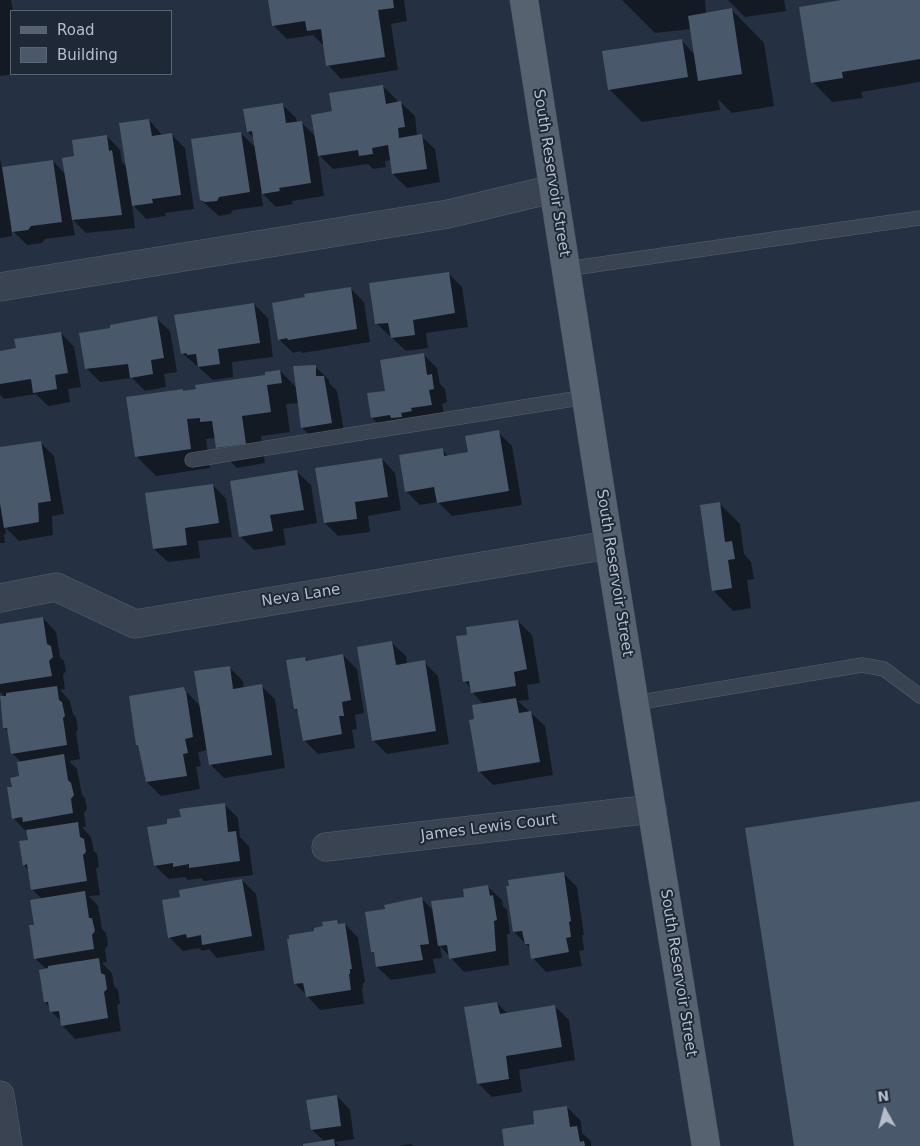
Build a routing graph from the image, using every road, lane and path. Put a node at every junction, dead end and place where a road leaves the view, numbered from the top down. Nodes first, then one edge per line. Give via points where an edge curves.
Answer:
1 (524, 0) edge
2 (554, 189) junction
3 (920, 218) edge
4 (566, 269) junction
5 (0, 287) edge
6 (586, 397) junction
7 (192, 460) dead end
8 (609, 545) junction
9 (0, 598) edge
10 (920, 696) edge
11 (635, 703) junction
12 (652, 809) junction
13 (326, 848) dead end
14 (0, 1095) edge
15 (8, 1146) edge
16 (706, 1146) edge

1 - 2 main road, South Reservoir Street
2 - 4 main road, South Reservoir Street
2 - 5 street via 448,214
3 - 4 lane
4 - 6 main road, South Reservoir Street
6 - 7 lane
6 - 8 main road, South Reservoir Street
8 - 9 street, Neva Lane via 135,624 56,587
8 - 11 main road, South Reservoir Street
10 - 11 lane via 884,669 862,665
11 - 12 main road, South Reservoir Street
12 - 13 street, James Lewis Court
12 - 16 main road, South Reservoir Street
14 - 15 street

